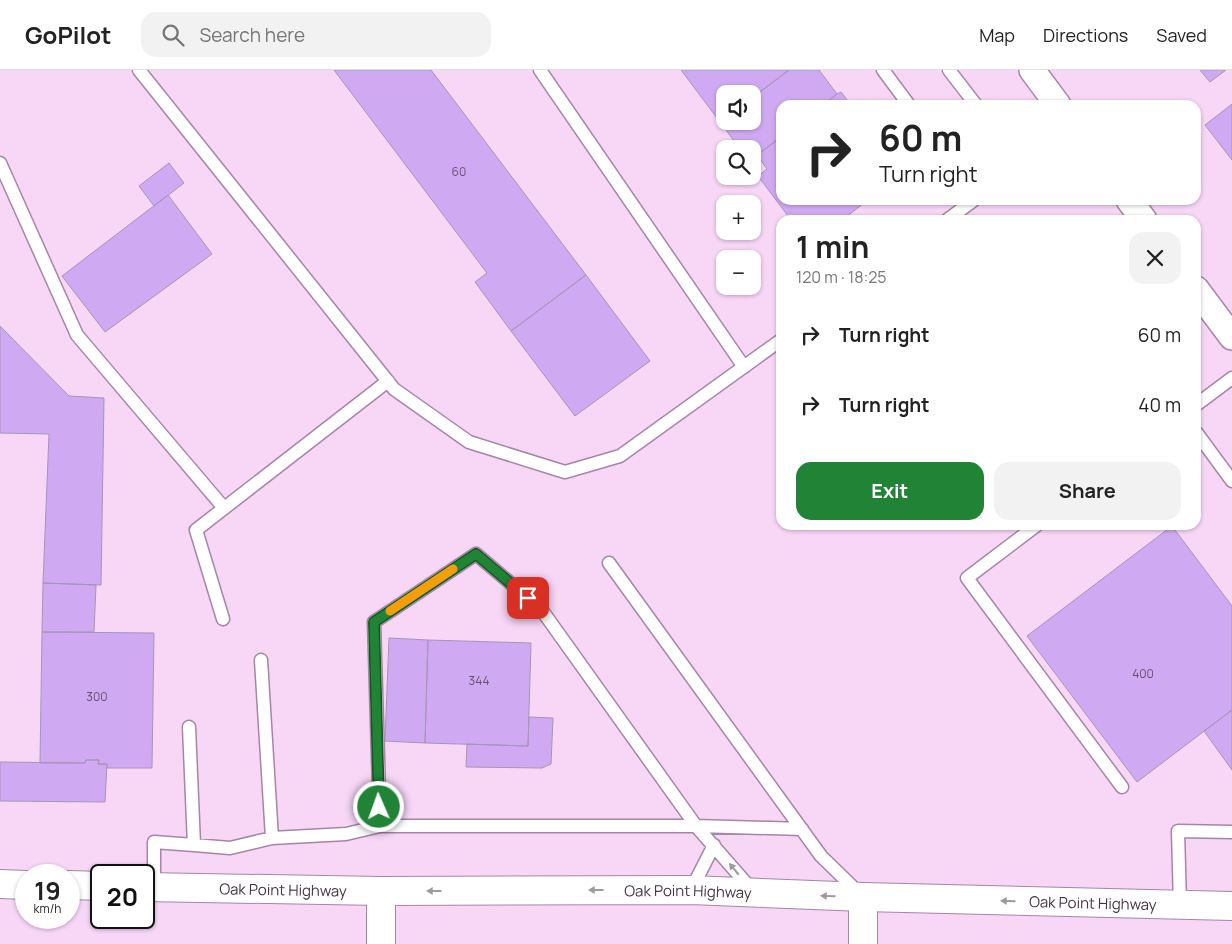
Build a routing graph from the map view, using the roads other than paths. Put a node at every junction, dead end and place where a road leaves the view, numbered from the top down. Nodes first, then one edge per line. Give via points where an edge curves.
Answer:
1 (140, 70) edge
2 (540, 70) edge
3 (883, 70) edge
4 (949, 70) edge
5 (1032, 70) edge
6 (905, 100) edge
7 (972, 100) edge
8 (1054, 100) edge
9 (0, 163) edge
10 (967, 205) edge
11 (953, 215) edge
12 (1201, 296) edge
13 (1232, 337) edge
14 (776, 344) edge
15 (744, 367) junction
16 (1232, 378) edge
17 (388, 381) junction
18 (1201, 401) edge
19 (1201, 439) edge
20 (1232, 481) edge
21 (224, 508) junction
22 (1030, 530) edge
23 (609, 563) dead end
24 (223, 619) dead end
25 (261, 660) dead end
26 (189, 727) dead end
27 (1122, 787) dead end
28 (380, 826) junction
29 (696, 826) junction
30 (802, 829) junction
31 (1232, 832) edge
32 (272, 838) junction
33 (194, 845) junction
34 (714, 845) junction
35 (152, 864) edge
36 (0, 884) edge
37 (15, 885) edge
38 (155, 887) edge
39 (691, 890) junction
40 (381, 891) junction
41 (754, 893) junction
42 (863, 897) junction
43 (1180, 905) junction
44 (1232, 906) edge
45 (381, 944) edge
46 (863, 944) edge

1 - 17 lane
2 - 15 lane
3 - 6 lane
4 - 7 lane
5 - 8 street
9 - 21 lane via 77,335
10 - 11 lane
12 - 13 street
14 - 15 lane
15 - 17 lane via 620,456 565,472 469,442 394,389
16 - 18 lane
17 - 21 lane
19 - 20 lane
21 - 24 lane via 196,530
22 - 27 lane via 967,578
23 - 30 lane
25 - 32 lane
26 - 33 lane
28 - 29 lane
28 - 29 lane via 374,622 476,554 541,608
28 - 32 lane via 346,834
29 - 30 lane
29 - 34 lane
30 - 42 lane via 821,856
31 - 43 lane via 1178,831
32 - 33 lane via 230,848
33 - 35 lane via 154,842
34 - 39 lane
41 -> 34 lane
36 - 37 main road
38 - 40 main road, Oak Point Highway
39 -> 40 main road, Oak Point Highway
39 - 41 main road, Oak Point Highway
40 - 45 main road
42 -> 41 main road, Oak Point Highway
43 -> 42 main road, Oak Point Highway
42 - 46 main road
43 - 44 main road, Oak Point Highway

